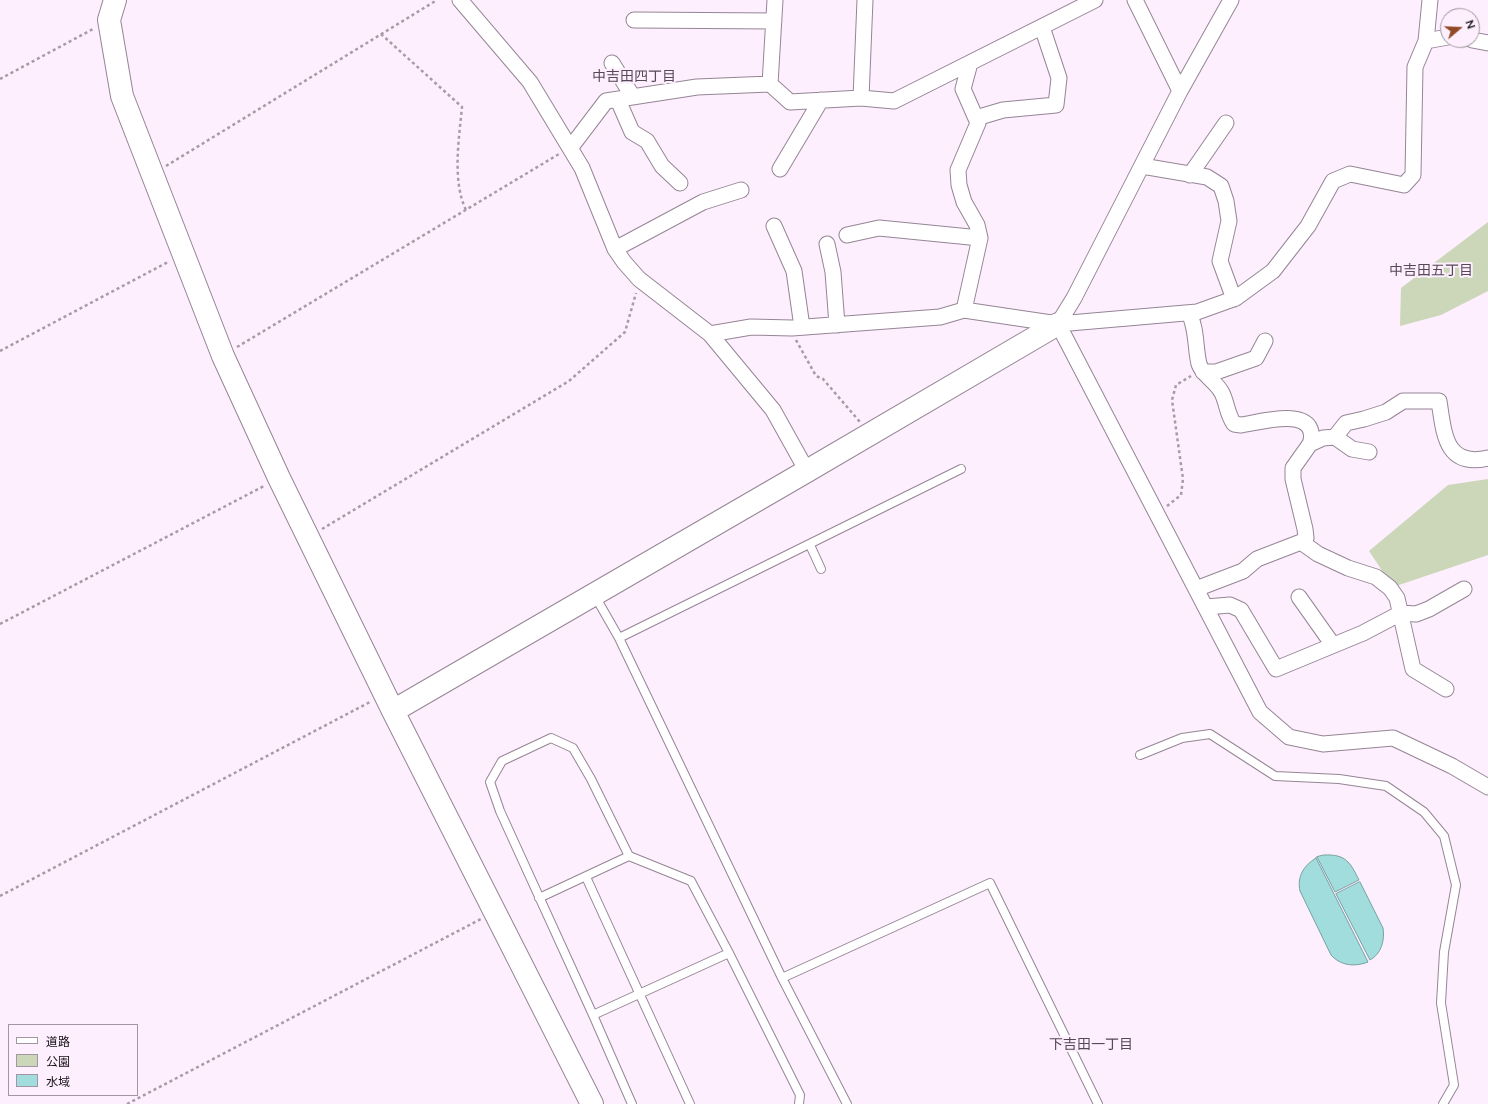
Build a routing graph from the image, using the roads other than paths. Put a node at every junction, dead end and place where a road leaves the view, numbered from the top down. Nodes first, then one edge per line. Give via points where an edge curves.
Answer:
1 (461, 0) edge
2 (775, 0) edge
3 (865, 0) edge
4 (1095, 0) edge
5 (1135, 0) edge
6 (1231, 0) edge
7 (1430, 0) edge
8 (110, 7) edge
9 (634, 20) dead end
10 (774, 21) junction
11 (1042, 27) junction
12 (1440, 38) edge
13 (1426, 41) junction
14 (612, 63) dead end
15 (970, 63) junction
16 (770, 84) junction
17 (1180, 91) junction
18 (633, 97) junction
19 (861, 98) junction
20 (618, 100) junction
21 (821, 100) junction
22 (976, 118) junction
23 (1226, 123) dead end
24 (570, 147) junction
25 (1142, 166) junction
26 (780, 169) dead end
27 (1190, 175) junction
28 (680, 183) dead end
29 (741, 190) dead end
30 (774, 226) dead end
31 (847, 236) dead end
32 (980, 238) junction
33 (827, 244) dead end
34 (615, 249) junction
35 (1234, 299) junction
36 (964, 310) junction
37 (1189, 313) junction
38 (1058, 324) junction
39 (837, 325) junction
40 (798, 328) junction
41 (710, 334) junction
42 (1265, 341) dead end
43 (1203, 372) junction
44 (1334, 438) junction
45 (1310, 444) junction
46 (1369, 452) dead end
47 (1488, 458) edge
48 (961, 469) dead end
49 (807, 472) junction
50 (1301, 542) junction
51 (810, 545) junction
52 (821, 569) dead end
53 (1196, 589) junction
54 (1464, 589) dead end
55 (595, 595) junction
56 (1299, 597) dead end
57 (1206, 607) junction
58 (1401, 613) junction
59 (619, 638) junction
60 (1333, 645) junction
61 (1446, 689) dead end
62 (389, 702) junction
63 (1140, 755) dead end
64 (1488, 787) edge
65 (629, 856) junction
66 (586, 877) junction
67 (539, 898) junction
68 (729, 953) junction
69 (782, 978) junction
70 (639, 994) junction
71 (593, 1015) junction
72 (592, 1104) edge
73 (632, 1104) edge
74 (690, 1104) edge
75 (799, 1104) edge
76 (847, 1104) edge
77 (1098, 1104) edge
78 (1443, 1104) edge

1 - 24 street via 530,82
2 - 10 street
3 - 19 street
4 - 11 street
5 - 17 street
6 - 17 street
7 - 13 street
8 - 62 street via 122,96 223,356 279,478
9 - 10 street
10 - 16 street
11 - 15 street
11 - 22 street via 1059,78 1059,108 1003,110
12 - 13 street
13 - 35 street via 1415,67 1414,175 1404,184 1350,174 1333,181 1308,226 1273,271
14 - 18 street
15 - 19 street via 894,101
15 - 22 street via 963,89
16 - 18 street via 697,88
16 - 21 street via 790,102
17 - 25 street
18 - 20 street
19 - 21 street
20 - 24 street via 606,101
20 - 28 street via 632,132 647,141 662,166
21 - 26 street
22 - 32 street via 978,124 958,170 964,202 977,225
23 - 27 street
24 - 34 street via 582,168
25 - 27 street
25 - 38 street
27 - 35 street via 1207,178 1221,186 1229,221 1220,261
29 - 34 street via 703,202
30 - 40 street via 794,271
31 - 32 street via 879,228
32 - 36 street
33 - 39 street via 833,272
34 - 41 street via 639,279
35 - 37 street
36 - 38 street
36 - 39 street via 940,317
37 - 38 street
37 - 43 street via 1194,322 1199,364
38 - 49 street
38 - 53 street
39 - 40 street
40 - 41 street via 751,327
41 - 49 street via 773,410
42 - 43 street via 1256,358 1216,372
43 - 45 street via 1222,392 1229,417 1234,424 1298,419 1306,424 1311,432
44 - 45 street via 1323,438
44 - 46 street via 1352,449
44 - 47 street via 1346,423 1386,412 1403,401 1439,401 1444,435 1452,451 1463,458
45 - 50 street via 1294,468 1293,479 1306,538
48 - 51 lane
49 - 55 street
50 - 53 street via 1257,559 1243,571
50 - 58 street via 1318,554 1376,577 1390,588 1397,598
51 - 52 lane
51 - 59 lane
53 - 57 street
54 - 58 street via 1416,614
55 - 59 lane
55 - 62 street
56 - 60 street
57 - 60 street via 1230,606 1241,610 1276,669
57 - 64 street via 1260,712 1289,737 1323,744 1393,738 1452,766
58 - 60 street
58 - 61 street via 1413,669
59 - 69 lane
62 - 72 street
63 - 78 lane via 1182,738 1210,734 1275,776 1386,786 1424,812 1444,836 1456,885 1444,952 1441,1003 1454,1085
65 - 66 lane
65 - 67 lane via 573,748 551,738 502,761 490,782 500,811
65 - 68 lane via 691,881
66 - 67 lane
66 - 70 lane
67 - 71 lane
68 - 70 lane
68 - 75 lane via 800,1095
69 - 76 lane
69 - 77 lane via 990,883
70 - 71 lane
70 - 74 lane
71 - 73 lane

